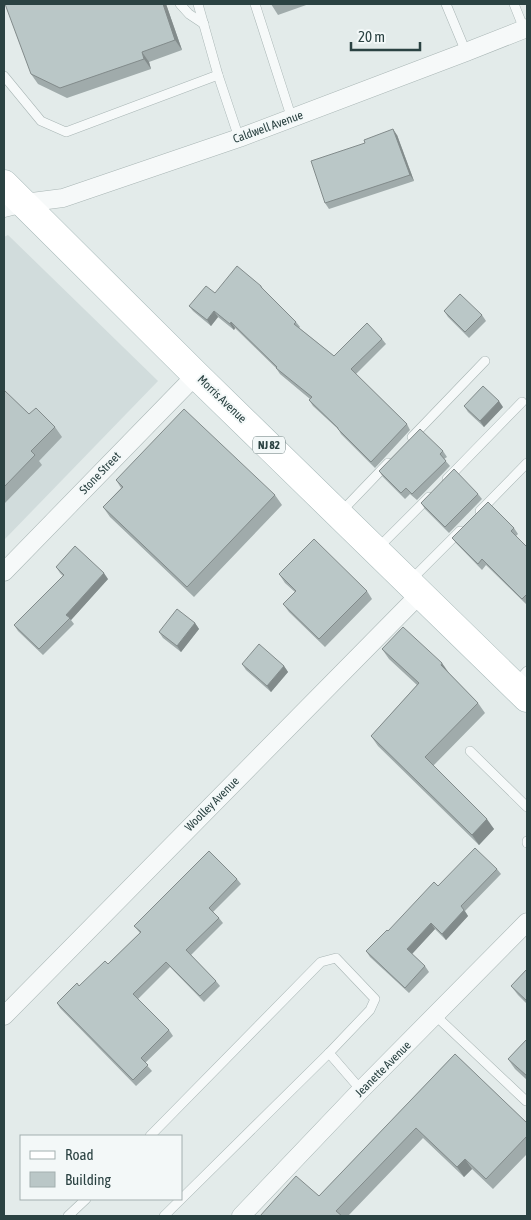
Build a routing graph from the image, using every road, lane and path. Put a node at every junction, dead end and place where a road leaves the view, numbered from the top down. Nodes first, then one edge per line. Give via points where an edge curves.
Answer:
1 (180, 4) edge
2 (198, 4) edge
3 (255, 4) edge
4 (446, 4) edge
5 (514, 4) edge
6 (204, 24) junction
7 (526, 28) edge
8 (466, 52) junction
9 (218, 75) junction
10 (4, 76) edge
11 (292, 119) junction
12 (238, 138) junction
13 (4, 184) edge
14 (14, 206) edge
15 (485, 362) dead end
16 (196, 374) junction
17 (522, 402) dead end
18 (405, 444) edge
19 (392, 458) edge
20 (527, 464) edge
21 (339, 513) junction
22 (471, 520) edge
23 (464, 527) edge
24 (376, 550) junction
25 (4, 572) edge
26 (415, 587) junction
27 (523, 685) edge
28 (470, 751) dead end
29 (527, 807) edge
30 (527, 922) edge
31 (4, 1016) edge
32 (436, 1016) junction
33 (329, 1053) junction
34 (362, 1090) junction
35 (526, 1101) edge
36 (151, 1135) edge
37 (182, 1198) edge
38 (85, 1200) edge
39 (180, 1200) edge
40 (68, 1216) edge
41 (164, 1216) edge
42 (241, 1216) edge

1 - 6 lane
2 - 6 lane
3 - 11 lane
4 - 8 lane
5 - 7 lane
6 - 9 lane
7 - 8 street, Caldwell Avenue
8 - 11 street, Caldwell Avenue
9 - 10 lane via 66,132 41,121
9 - 12 lane
11 - 12 street, Caldwell Avenue
12 - 14 street, Caldwell Avenue via 63,198
13 - 14 main road, Morris Avenue / NJ 82
14 - 16 main road, Morris Avenue / NJ 82
15 - 18 lane
16 - 21 main road, Morris Avenue / NJ 82
16 - 25 street, Stone Street
17 - 24 lane
19 - 21 lane
20 - 22 lane
21 - 24 main road, Morris Avenue / NJ 82
23 - 26 lane
24 - 26 main road, Morris Avenue / NJ 82
26 - 27 main road, Morris Avenue / NJ 82
26 - 31 street, Woolley Avenue
28 - 29 lane
30 - 32 street, Jeanette Avenue
32 - 34 street, Jeanette Avenue
32 - 35 lane
33 - 34 lane
33 - 36 lane via 370,1010 375,999 336,958 321,962
33 - 37 lane
34 - 42 street, Jeanette Avenue
38 - 40 lane
39 - 41 lane

